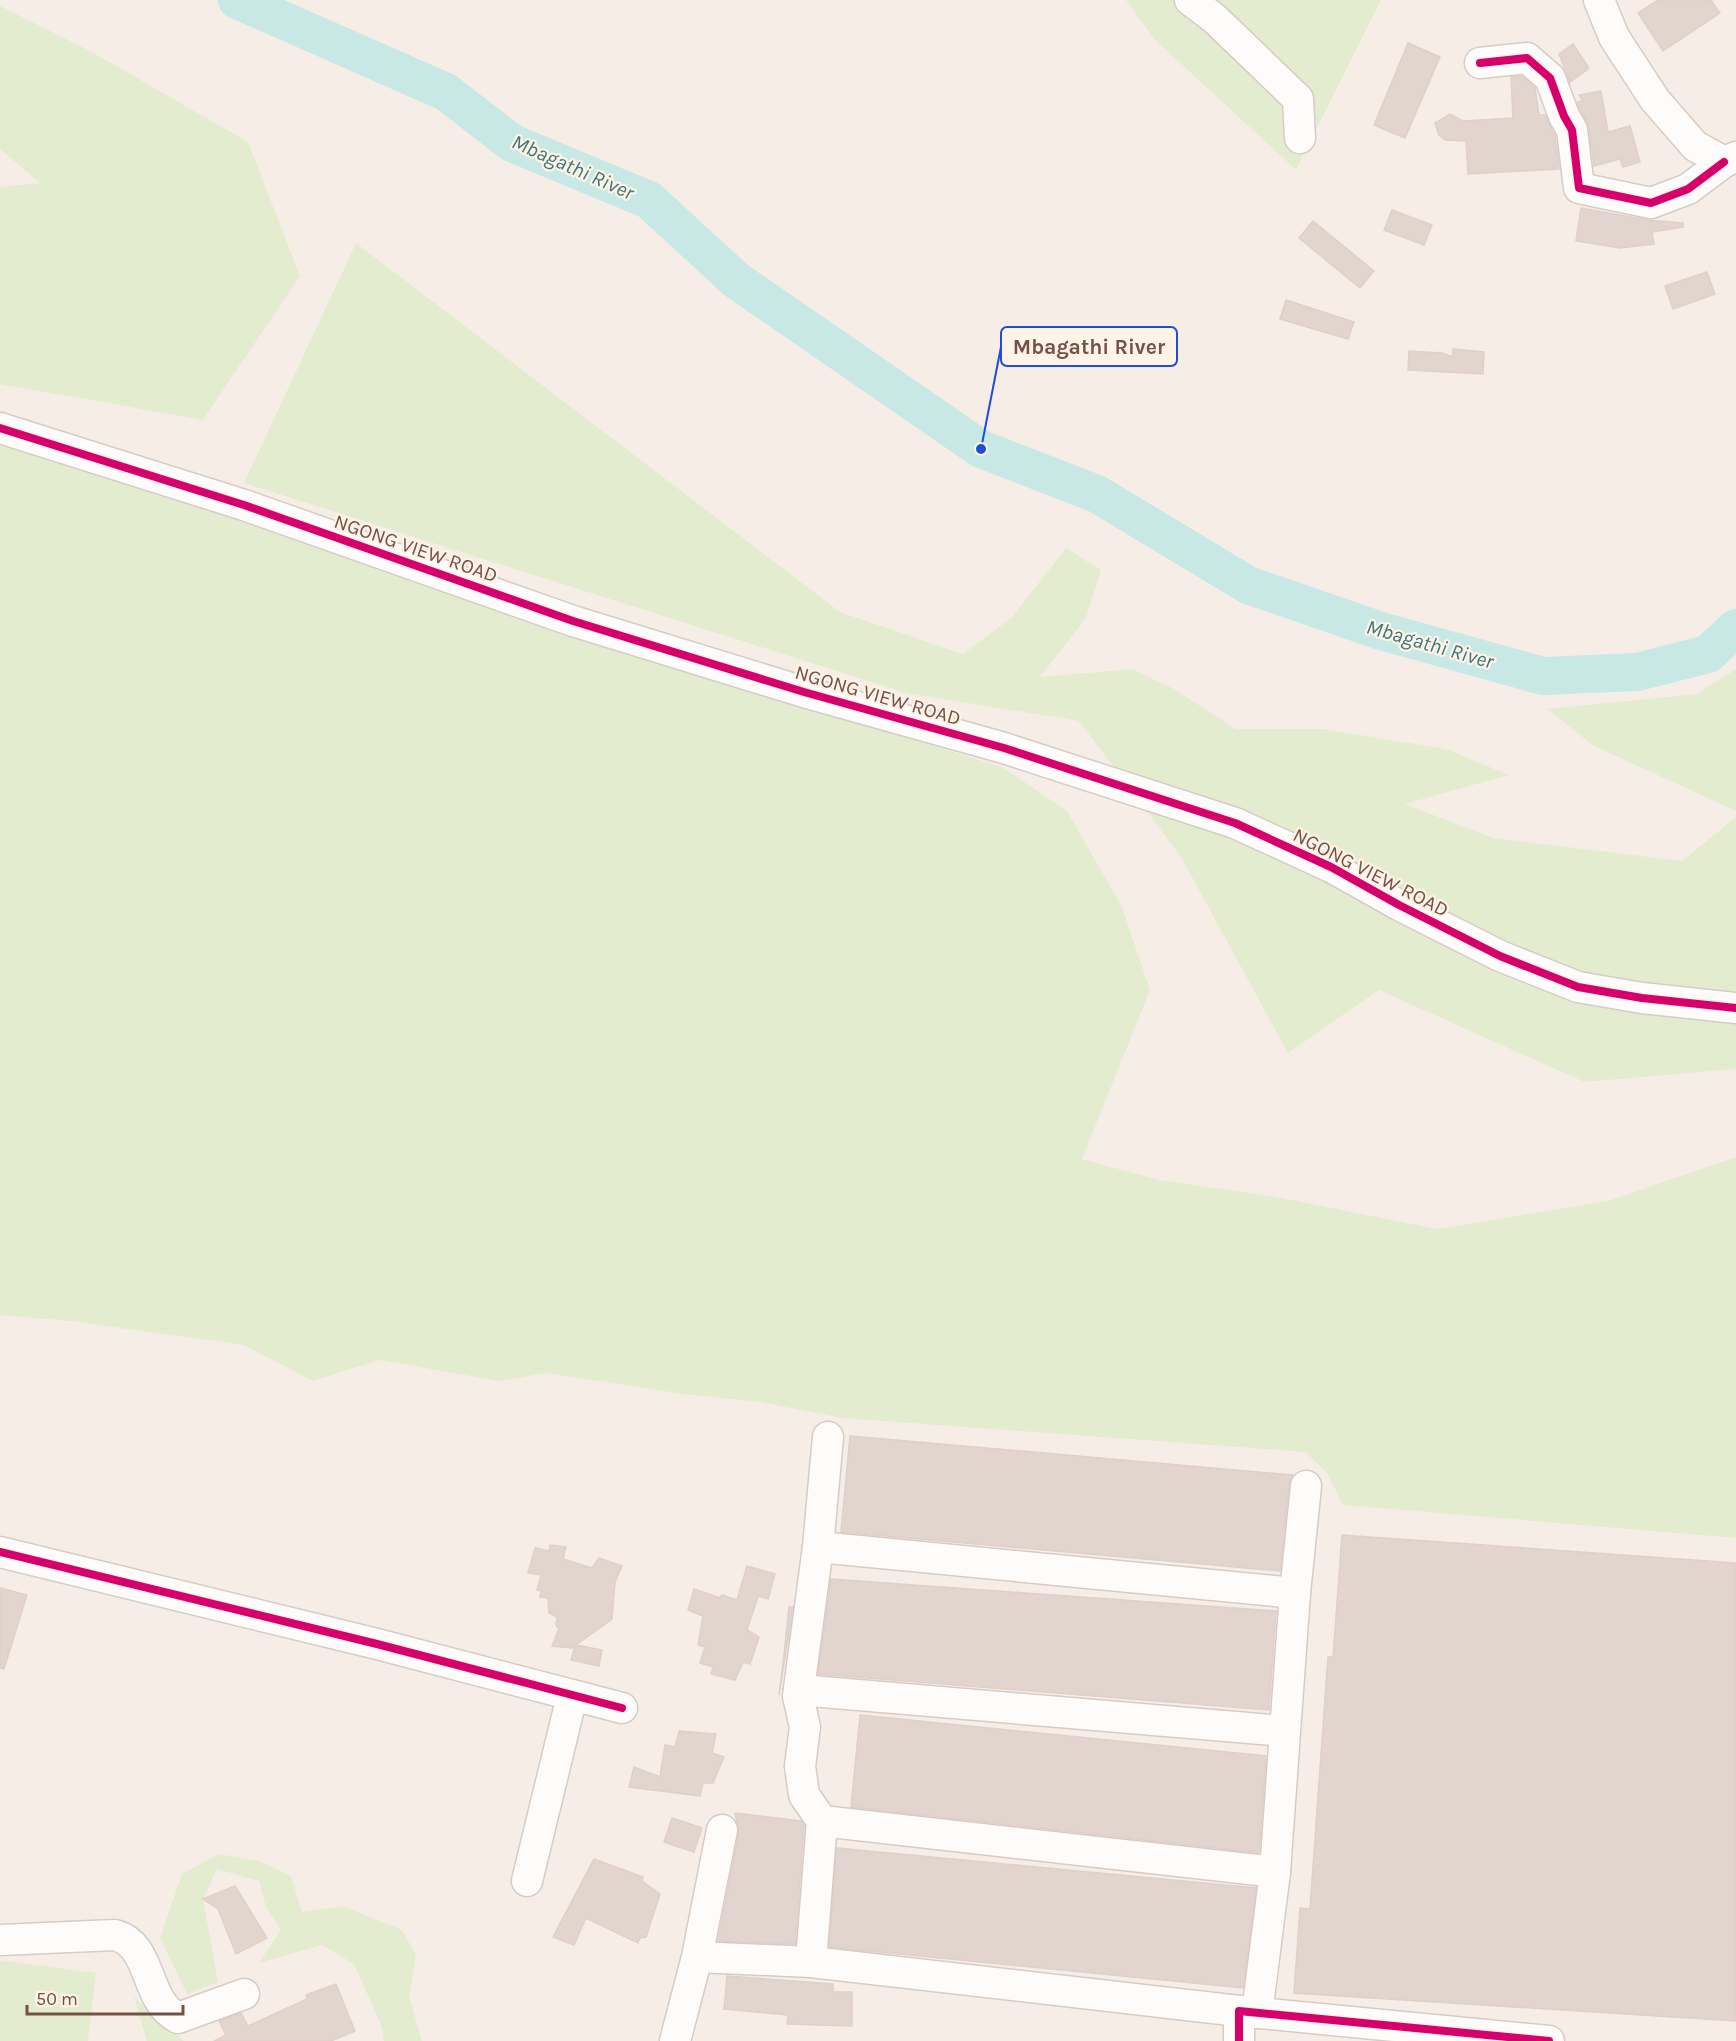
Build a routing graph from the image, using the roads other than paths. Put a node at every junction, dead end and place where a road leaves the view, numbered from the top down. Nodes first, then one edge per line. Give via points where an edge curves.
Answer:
1 (1190, 0) edge
2 (1599, 0) edge
3 (1479, 63) dead end
4 (1300, 138) dead end
5 (1730, 160) edge
6 (0, 428) edge
7 (1736, 1008) edge
8 (828, 1437) dead end
9 (1306, 1486) dead end
10 (818, 1547) junction
11 (0, 1552) edge
12 (1295, 1593) junction
13 (799, 1690) junction
14 (572, 1696) junction
15 (622, 1708) dead end
16 (1284, 1731) junction
17 (822, 1821) junction
18 (722, 1830) dead end
19 (1275, 1872) junction
20 (527, 1881) dead end
21 (0, 1940) edge
22 (697, 1957) junction
23 (811, 1962) junction
24 (244, 1994) dead end
25 (1248, 2012) junction
26 (675, 2041) edge
27 (1239, 2041) edge
28 (1549, 2041) edge

1 - 4 street via 1215,18 1298,99
2 - 5 street via 1614,37 1655,100 1695,146
3 - 5 street via 1527,58 1550,78 1572,130 1579,188 1651,202 1688,189
6 - 7 street, NGONG VIEW ROAD via 244,505 573,621 1004,748 1235,823 1331,867 1500,956 1578,987
8 - 10 street
9 - 12 street
10 - 12 street
10 - 13 street
11 - 14 street
12 - 16 street
13 - 16 street
13 - 17 street via 805,1727 800,1766 804,1795
14 - 15 street
14 - 20 street
16 - 19 street
17 - 19 street
17 - 23 street
18 - 22 street
19 - 25 street
21 - 24 street via 115,1935 128,1938 160,2002 167,2013 178,2018
22 - 23 street
22 - 26 street
23 - 25 street
25 - 27 street
25 - 28 street

